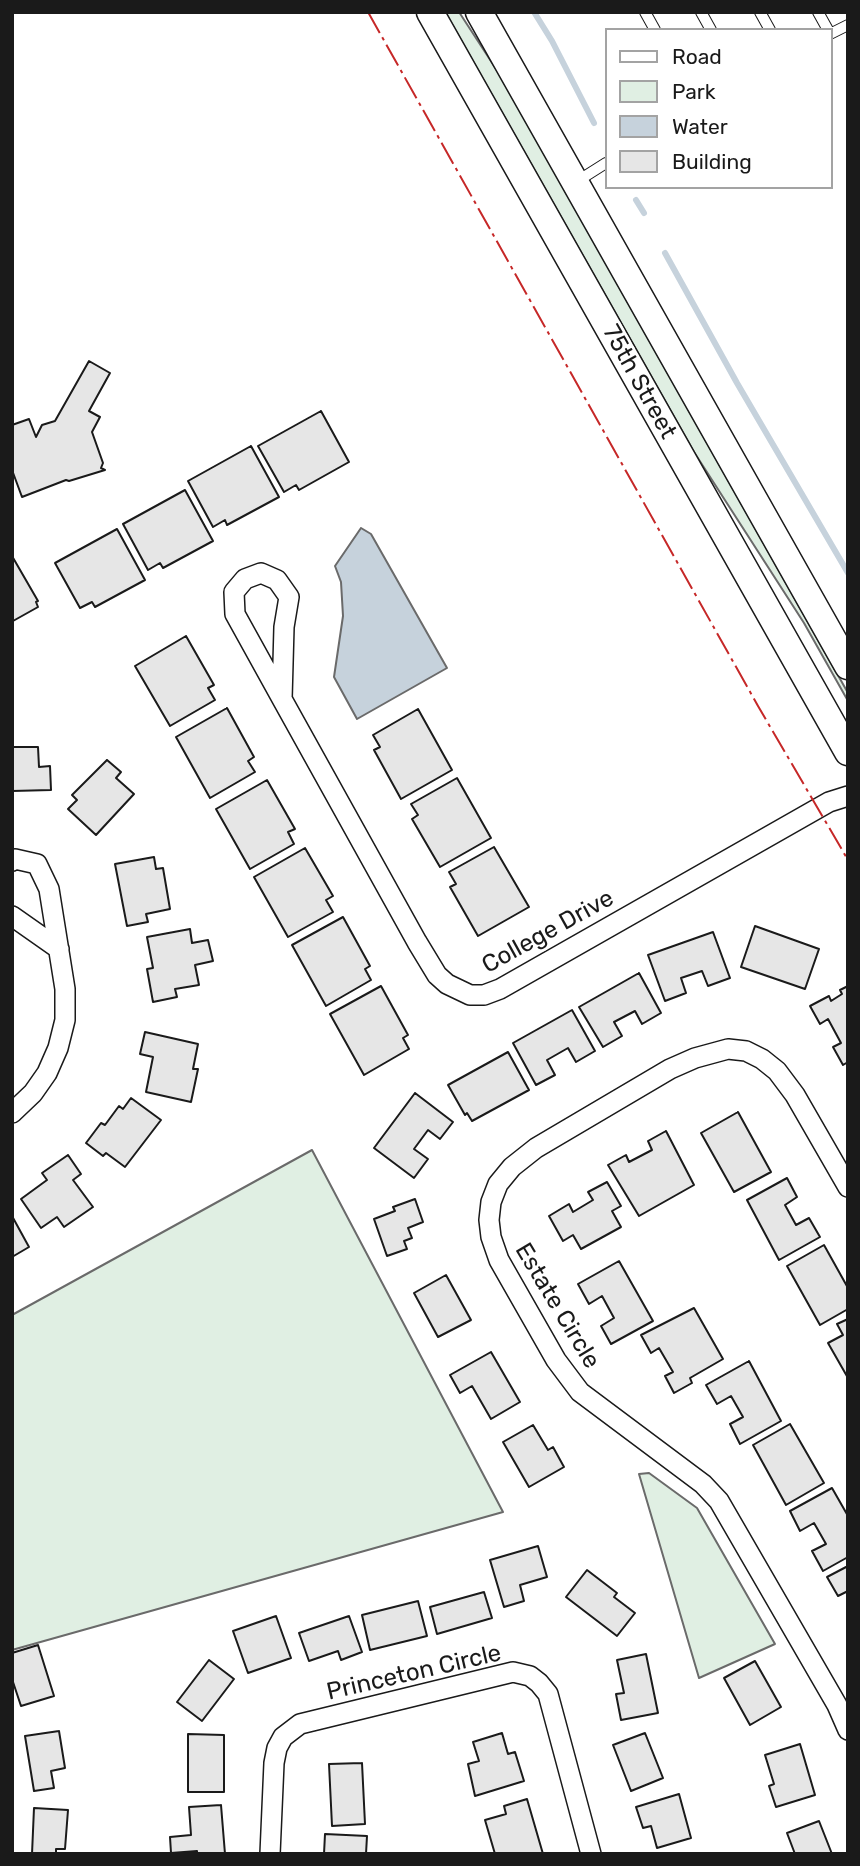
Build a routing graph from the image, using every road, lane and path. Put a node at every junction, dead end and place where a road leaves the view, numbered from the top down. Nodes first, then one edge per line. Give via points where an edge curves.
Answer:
1 (430, 12) edge
2 (479, 12) edge
3 (645, 12) edge
4 (701, 12) edge
5 (760, 12) edge
6 (818, 12) edge
7 (848, 25) edge
8 (654, 28) edge
9 (710, 28) edge
10 (769, 28) edge
11 (827, 28) edge
12 (832, 33) edge
13 (604, 164) edge
14 (576, 182) junction
15 (848, 666) edge
16 (282, 699) junction
17 (848, 752) edge
18 (848, 796) edge
19 (12, 861) edge
20 (12, 916) edge
21 (59, 949) junction
22 (12, 1113) edge
23 (848, 1187) edge
24 (848, 1730) edge
25 (270, 1854) edge
26 (591, 1854) edge

1 - 17 main road, 75th Street
2 - 14 main road, 75th Street
3 - 8 lane
4 - 9 lane
5 - 10 lane
6 - 11 lane
7 - 12 lane
13 - 14 lane
14 - 15 main road, 75th Street
16 - 16 street, College Drive via 235,614 234,592 245,579 261,573 277,580 289,597
16 - 18 street, College Drive via 437,975 470,995 500,989 829,802
19 - 21 street via 37,864 49,889
20 - 21 street
21 - 22 street via 65,1020 58,1048 33,1093
23 - 24 street, Estate Circle via 778,1071 746,1051 728,1049 670,1069 536,1148 498,1184 489,1220 499,1260 556,1360 580,1392 703,1484 719,1501
25 - 26 street, Princeton Circle via 277,1748 300,1724 513,1672 530,1676 548,1694

